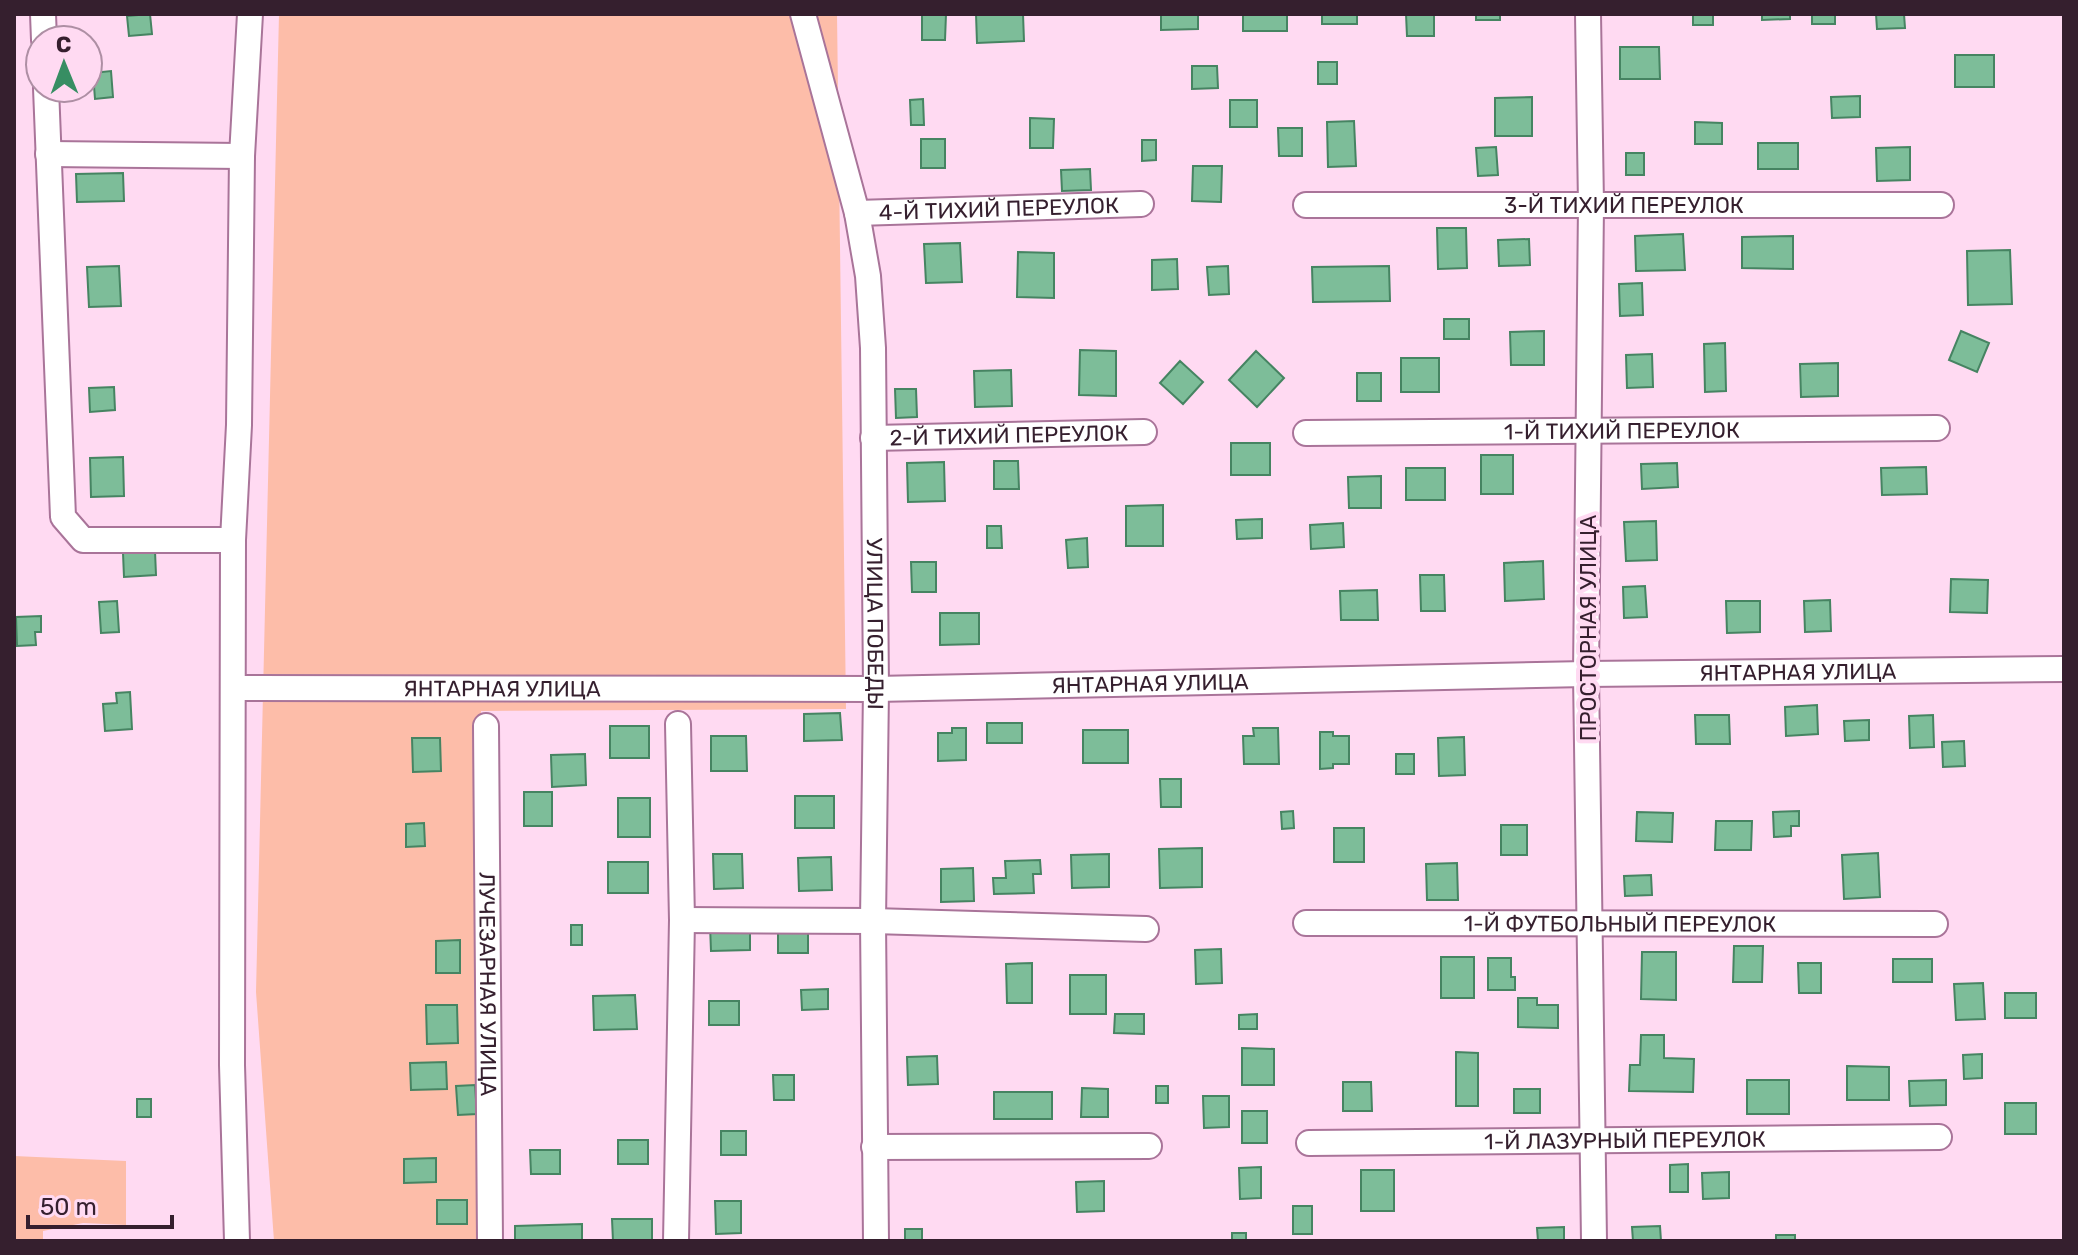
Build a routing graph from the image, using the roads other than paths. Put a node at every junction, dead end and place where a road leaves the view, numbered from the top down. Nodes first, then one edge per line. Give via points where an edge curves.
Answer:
1 (250, 14) edge
2 (803, 14) edge
3 (1588, 14) edge
4 (46, 104) edge
5 (48, 154) junction
6 (242, 156) junction
7 (1141, 204) dead end
8 (1306, 205) dead end
9 (1591, 205) junction
10 (1941, 205) dead end
11 (857, 213) junction
12 (1937, 428) dead end
13 (1589, 431) junction
14 (1144, 432) dead end
15 (1306, 433) dead end
16 (873, 438) junction
17 (233, 540) junction
18 (2064, 669) edge
19 (1586, 674) junction
20 (234, 688) junction
21 (876, 689) junction
22 (678, 724) dead end
23 (486, 726) dead end
24 (682, 920) junction
25 (873, 921) junction
26 (1306, 923) dead end
27 (1590, 923) junction
28 (1935, 924) dead end
29 (1146, 929) dead end
30 (1939, 1137) dead end
31 (1593, 1141) junction
32 (1309, 1143) dead end
33 (1149, 1146) dead end
34 (874, 1147) junction
35 (237, 1241) edge
36 (490, 1241) edge
37 (676, 1241) edge
38 (876, 1241) edge
39 (1594, 1241) edge

1 - 6 street
2 - 11 street, УЛИЦА ПОБЕДЫ
3 - 9 street, ПРОСТОРНАЯ УЛИЦА
4 - 5 street
5 - 6 street
5 - 17 street via 63,517 83,540
6 - 17 street
7 - 11 street, 4-Й ТИХИЙ ПЕРЕУЛОК
8 - 9 street, 3-Й ТИХИЙ ПЕРЕУЛОК
9 - 10 street, 3-Й ТИХИЙ ПЕРЕУЛОК
9 - 13 street, ПРОСТОРНАЯ УЛИЦА
11 - 16 street, УЛИЦА ПОБЕДЫ via 868,276
12 - 13 street, 1-Й ТИХИЙ ПЕРЕУЛОК
13 - 15 street, 1-Й ТИХИЙ ПЕРЕУЛОК
13 - 19 street, ПРОСТОРНАЯ УЛИЦА
14 - 16 street, 2-Й ТИХИЙ ПЕРЕУЛОК
16 - 21 street, УЛИЦА ПОБЕДЫ
17 - 20 street
18 - 19 street, ЯНТАРНАЯ УЛИЦА
19 - 21 street, ЯНТАРНАЯ УЛИЦА
19 - 27 street, ПРОСТОРНАЯ УЛИЦА
20 - 21 street, ЯНТАРНАЯ УЛИЦА
20 - 35 street via 232,1065
21 - 25 street, УЛИЦА ПОБЕДЫ
22 - 24 street
23 - 36 street, ЛУЧЕЗАРНАЯ УЛИЦА
24 - 25 street
24 - 37 street
25 - 29 street
25 - 34 street, УЛИЦА ПОБЕДЫ
26 - 27 street, 1-Й ФУТБОЛЬНЫЙ ПЕРЕУЛОК
27 - 28 street, 1-Й ФУТБОЛЬНЫЙ ПЕРЕУЛОК
27 - 31 street, ПРОСТОРНАЯ УЛИЦА
30 - 31 street, 1-Й ЛАЗУРНЫЙ ПЕРЕУЛОК
31 - 32 street, 1-Й ЛАЗУРНЫЙ ПЕРЕУЛОК
31 - 39 street, ПРОСТОРНАЯ УЛИЦА
33 - 34 street
34 - 38 street, УЛИЦА ПОБЕДЫ

